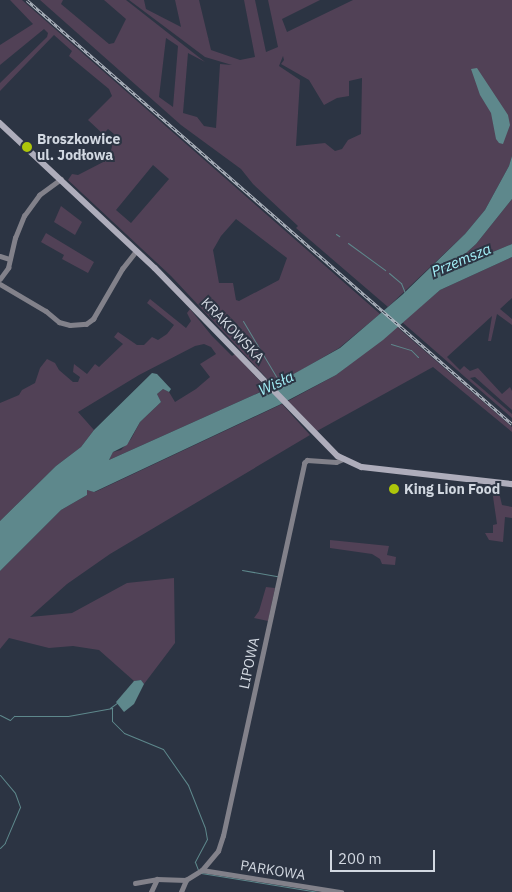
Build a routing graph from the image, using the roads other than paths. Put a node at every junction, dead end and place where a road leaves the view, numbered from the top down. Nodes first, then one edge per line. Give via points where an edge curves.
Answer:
1 (0, 122) edge
2 (61, 179) junction
3 (136, 251) junction
4 (0, 256) edge
5 (10, 259) junction
6 (0, 279) edge
7 (0, 284) edge
8 (342, 459) junction
9 (512, 484) edge
10 (199, 871) junction
11 (157, 879) junction
12 (186, 880) junction
13 (135, 883) dead end
14 (300, 889) edge
15 (151, 892) edge
16 (181, 892) edge
17 (341, 892) edge

1 - 2 street, KRAKOWSKA
2 - 3 street, KRAKOWSKA
2 - 5 street via 39,195 26,214
3 - 7 street via 93,319 86,324 59,322
3 - 8 street, KRAKOWSKA
4 - 5 street
5 - 6 street via 5,275
8 - 9 street, KRAKOWSKA via 362,466
8 - 10 street, LIPOWA via 336,462 307,460 304,464 223,836 218,851
10 - 12 street, LIPOWA
10 - 14 street, PARKOWA
11 - 12 street
11 - 13 street
11 - 15 street
12 - 16 street
14 - 17 street, PARKOWA

